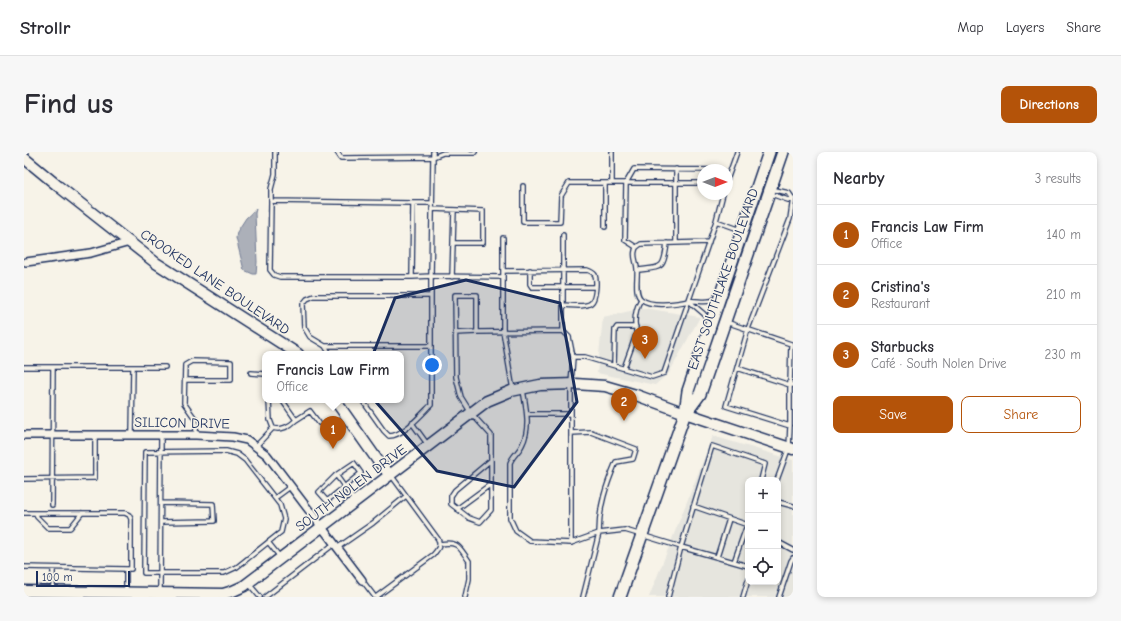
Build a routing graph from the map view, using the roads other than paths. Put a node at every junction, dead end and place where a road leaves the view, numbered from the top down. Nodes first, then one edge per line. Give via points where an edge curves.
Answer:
1 (275, 152) edge
2 (337, 152) edge
3 (476, 152) edge
4 (612, 152) edge
5 (737, 152) edge
6 (769, 152) edge
7 (778, 152) edge
8 (783, 152) edge
9 (433, 154) edge
10 (24, 158) edge
11 (733, 164) edge
12 (676, 169) junction
13 (697, 169) edge
14 (606, 183) junction
15 (612, 183) junction
16 (626, 183) junction
17 (676, 183) junction
18 (697, 183) edge
19 (523, 186) dead end
20 (770, 191) junction
21 (793, 198) edge
22 (721, 200) edge
23 (271, 201) junction
24 (413, 203) junction
25 (432, 203) junction
26 (432, 209) junction
27 (454, 210) junction
28 (792, 220) edge
29 (716, 221) junction
30 (605, 227) dead end
31 (742, 231) junction
32 (563, 235) dead end
33 (503, 238) dead end
34 (130, 242) junction
35 (709, 242) junction
36 (453, 243) junction
37 (667, 243) junction
38 (676, 243) junction
39 (636, 247) junction
40 (26, 262) dead end
41 (530, 270) junction
42 (563, 270) junction
43 (638, 270) junction
44 (503, 271) junction
45 (431, 276) junction
46 (452, 276) junction
47 (503, 276) junction
48 (412, 277) junction
49 (595, 287) junction
50 (563, 288) junction
51 (430, 296) junction
52 (720, 297) junction
53 (641, 299) junction
54 (689, 301) junction
55 (563, 305) junction
56 (725, 321) junction
57 (636, 327) junction
58 (709, 327) junction
59 (748, 329) junction
60 (563, 331) junction
61 (477, 332) junction
62 (503, 332) junction
63 (455, 333) junction
64 (325, 346) junction
65 (430, 346) junction
66 (293, 351) edge
67 (328, 351) edge
68 (573, 357) junction
69 (614, 365) junction
70 (24, 367) edge
71 (53, 367) junction
72 (133, 367) junction
73 (165, 367) dead end
74 (624, 368) junction
75 (737, 368) junction
76 (251, 373) dead end
77 (262, 374) edge
78 (185, 380) junction
79 (570, 384) junction
80 (792, 385) edge
81 (518, 390) junction
82 (269, 403) edge
83 (284, 403) edge
84 (337, 403) edge
85 (364, 403) edge
86 (471, 413) junction
87 (685, 413) junction
88 (528, 414) junction
89 (571, 414) junction
90 (296, 420) junction
91 (319, 423) dead end
92 (412, 423) junction
93 (790, 426) junction
94 (273, 428) junction
95 (571, 433) junction
96 (196, 434) junction
97 (24, 435) edge
98 (53, 435) junction
99 (96, 435) junction
100 (132, 435) junction
101 (161, 435) junction
102 (256, 446) junction
103 (429, 446) junction
104 (791, 448) edge
105 (161, 451) junction
106 (491, 460) junction
107 (336, 475) junction
108 (390, 475) junction
109 (762, 477) edge
110 (778, 477) edge
111 (24, 479) edge
112 (52, 479) junction
113 (491, 484) junction
114 (290, 487) junction
115 (345, 487) junction
116 (406, 496) junction
117 (275, 498) junction
118 (356, 502) junction
119 (161, 503) junction
120 (781, 503) edge
121 (52, 504) dead end
122 (693, 506) junction
123 (793, 506) edge
124 (457, 509) junction
125 (24, 513) edge
126 (36, 513) junction
127 (82, 513) junction
128 (729, 519) junction
129 (160, 522) junction
130 (745, 524) edge
131 (321, 528) junction
132 (745, 531) edge
133 (599, 533) junction
134 (642, 536) junction
135 (268, 542) junction
136 (571, 542) junction
137 (440, 544) junction
138 (781, 544) edge
139 (336, 546) junction
140 (681, 547) junction
141 (793, 550) edge
142 (717, 557) junction
143 (281, 558) junction
144 (793, 558) edge
145 (734, 562) junction
146 (745, 565) edge
147 (24, 567) edge
148 (53, 568) junction
149 (126, 569) junction
150 (160, 573) junction
151 (362, 580) joint
152 (248, 583) junction
153 (747, 585) edge
154 (24, 591) edge
155 (53, 592) junction
156 (126, 593) junction
157 (162, 594) edge
158 (98, 595) edge
159 (223, 596) edge
160 (260, 597) edge
161 (265, 597) edge
162 (376, 597) edge
163 (465, 597) edge
164 (583, 597) edge
165 (620, 597) edge
166 (668, 597) edge
167 (743, 597) edge
168 (779, 597) edge

1 - 23 lane
2 - 9 lane via 341,158
3 - 9 lane
4 - 15 lane
5 - 11 lane
6 - 31 main road, EAST SOUTHLAKE BOULEVARD
7 - 20 main road
8 - 20 main road, EAST SOUTHLAKE BOULEVARD
9 - 25 lane
10 - 34 street, CROOKED LANE BOULEVARD
12 - 13 lane
12 - 16 lane via 634,169
12 - 17 lane
14 - 15 lane
14 - 19 lane via 570,183 561,196 560,222 523,222
14 - 30 lane
15 - 16 lane
16 - 17 lane
16 - 39 lane via 625,240
17 - 18 lane
17 - 38 lane
20 - 21 lane via 789,194
20 - 21 lane via 788,200
20 - 56 main road, EAST SOUTHLAKE BOULEVARD
21 - 28 lane
22 - 29 lane
23 - 24 lane
23 - 48 lane via 270,270 274,275
24 - 25 lane
24 - 48 lane
25 - 26 lane
26 - 27 lane
26 - 45 lane
27 - 36 lane
27 - 36 lane via 484,211 483,243
28 - 59 lane
29 - 31 lane
29 - 35 lane
31 - 52 main road, EAST SOUTHLAKE BOULEVARD
32 - 42 lane
33 - 44 lane
34 - 40 street via 91,253
34 - 66 street, CROOKED LANE BOULEVARD via 156,263
35 - 38 lane
35 - 54 lane
36 - 46 lane
37 - 38 lane
37 - 39 lane via 641,244
37 - 43 lane via 660,266
39 - 43 lane
41 - 42 lane
41 - 44 lane
41 - 50 lane via 532,287
42 - 49 lane via 592,271 595,276
42 - 50 lane
43 - 53 lane via 638,295
44 - 47 lane
45 - 46 lane
45 - 48 lane
45 - 51 lane
46 - 47 lane
47 - 62 lane
49 - 50 lane
49 - 55 lane via 595,298 587,305
50 - 55 lane
51 - 64 lane via 314,296 307,299 303,304 304,327 310,337
51 - 65 lane
52 - 54 lane via 708,302
52 - 58 main road, EAST SOUTHLAKE BOULEVARD
53 - 54 lane via 653,304
53 - 57 lane via 637,307
54 - 58 lane via 704,314
54 - 74 lane via 664,373 652,377
55 - 60 lane
56 - 59 lane
56 - 87 main road, EAST SOUTHLAKE BOULEVARD via 700,394
57 - 69 lane via 617,327 615,330
57 - 74 lane via 636,335
58 - 87 main road, EAST SOUTHLAKE BOULEVARD via 688,390
59 - 75 lane
59 - 80 lane via 791,344
60 - 62 lane
60 - 68 lane via 568,337
61 - 62 lane
61 - 63 lane
61 - 63 lane via 476,295 455,295
62 - 81 lane
63 - 86 lane via 456,377 461,397
64 - 65 lane
64 - 67 lane
65 - 92 lane via 431,406
68 - 69 lane via 585,357
68 - 79 lane
69 - 74 lane
70 - 71 lane
71 - 72 lane
71 - 98 lane
72 - 73 lane
72 - 100 lane
75 - 80 lane
75 - 93 lane via 726,406
76 - 77 lane
78 - 78 lane via 185,365 192,361 231,362 231,380
78 - 96 lane via 184,403 196,420
79 - 81 street, SOUTH NOLEN DRIVE via 540,385
79 - 87 street, SOUTH NOLEN DRIVE via 605,386
79 - 89 lane
80 - 93 lane
81 - 86 street, SOUTH NOLEN DRIVE via 487,401
81 - 88 lane
82 - 94 lane
83 - 90 lane
84 - 108 street
85 - 92 lane via 389,436 394,436
86 - 103 street, SOUTH NOLEN DRIVE
86 - 106 lane via 491,436
87 - 104 street, SOUTH NOLEN DRIVE
87 - 134 main road, EAST SOUTHLAKE BOULEVARD
88 - 89 lane
88 - 136 lane via 522,446 510,463 510,518 516,531 530,541
89 - 95 lane
90 - 91 lane via 310,411
90 - 94 lane via 285,428
92 - 103 lane
93 - 104 lane
94 - 102 lane
95 - 133 lane via 591,432 636,448 633,459 616,462 606,486 599,516
95 - 136 lane
96 - 101 street, SILICON DRIVE
96 - 102 street, SILICON DRIVE via 233,437 247,440
97 - 98 street, SILICON DRIVE
98 - 99 street, SILICON DRIVE
98 - 112 lane
99 - 100 street, SILICON DRIVE
99 - 112 lane via 95,478
100 - 101 street, SILICON DRIVE
101 - 105 lane
102 - 114 street, SILICON DRIVE via 267,455
103 - 108 street, SOUTH NOLEN DRIVE
104 - 110 lane
105 - 117 lane via 226,451 237,454 245,460
105 - 119 lane
105 - 150 lane via 144,452 144,573
106 - 113 lane
106 - 124 lane via 455,490 451,496 451,504
107 - 115 lane
107 - 115 lane via 354,463 358,468 361,474
107 - 115 lane via 319,492 326,501
108 - 116 lane
108 - 118 street, SOUTH NOLEN DRIVE
109 - 122 lane via 765,464 712,446
111 - 112 lane
112 - 121 lane
113 - 124 lane
113 - 124 lane via 491,510 480,522 468,518
114 - 117 lane
114 - 131 street, SILICON DRIVE
115 - 118 lane
116 - 137 lane
116 - 139 lane
117 - 135 lane via 284,514 284,524 281,532
118 - 131 street, SOUTH NOLEN DRIVE
119 - 129 lane
119 - 129 lane via 213,504 214,521
120 - 123 lane
122 - 128 lane
122 - 140 lane
125 - 126 lane
126 - 127 lane
126 - 127 lane via 48,528 70,528
127 - 149 lane via 129,515 132,519 131,569
128 - 130 lane
128 - 142 lane
129 - 150 lane
131 - 139 street, SILICON DRIVE
131 - 143 street, SOUTH NOLEN DRIVE
132 - 145 lane
133 - 134 lane via 625,530
133 - 136 lane
133 - 164 lane
134 - 140 lane
134 - 165 main road, EAST SOUTHLAKE BOULEVARD
135 - 143 lane
135 - 150 lane via 237,567 224,573
137 - 162 lane via 433,555
137 - 163 lane via 450,542 457,545 469,561
138 - 141 lane
139 - 151 street, SILICON DRIVE
139 - 161 lane
140 - 142 lane
140 - 166 lane
142 - 145 lane
143 - 152 street, SOUTH NOLEN DRIVE
144 - 168 lane
145 - 146 lane
147 - 148 lane
148 - 149 lane
148 - 155 lane
149 - 156 lane
150 - 157 lane
151 - 162 lane
152 - 159 street, SOUTH NOLEN DRIVE
152 - 160 lane
153 - 167 lane
154 - 155 street, SOUTH NOLEN DRIVE
155 - 158 street, SOUTH NOLEN DRIVE
156 - 157 street, SOUTH NOLEN DRIVE
156 - 158 street, SOUTH NOLEN DRIVE
157 - 159 street, SOUTH NOLEN DRIVE

